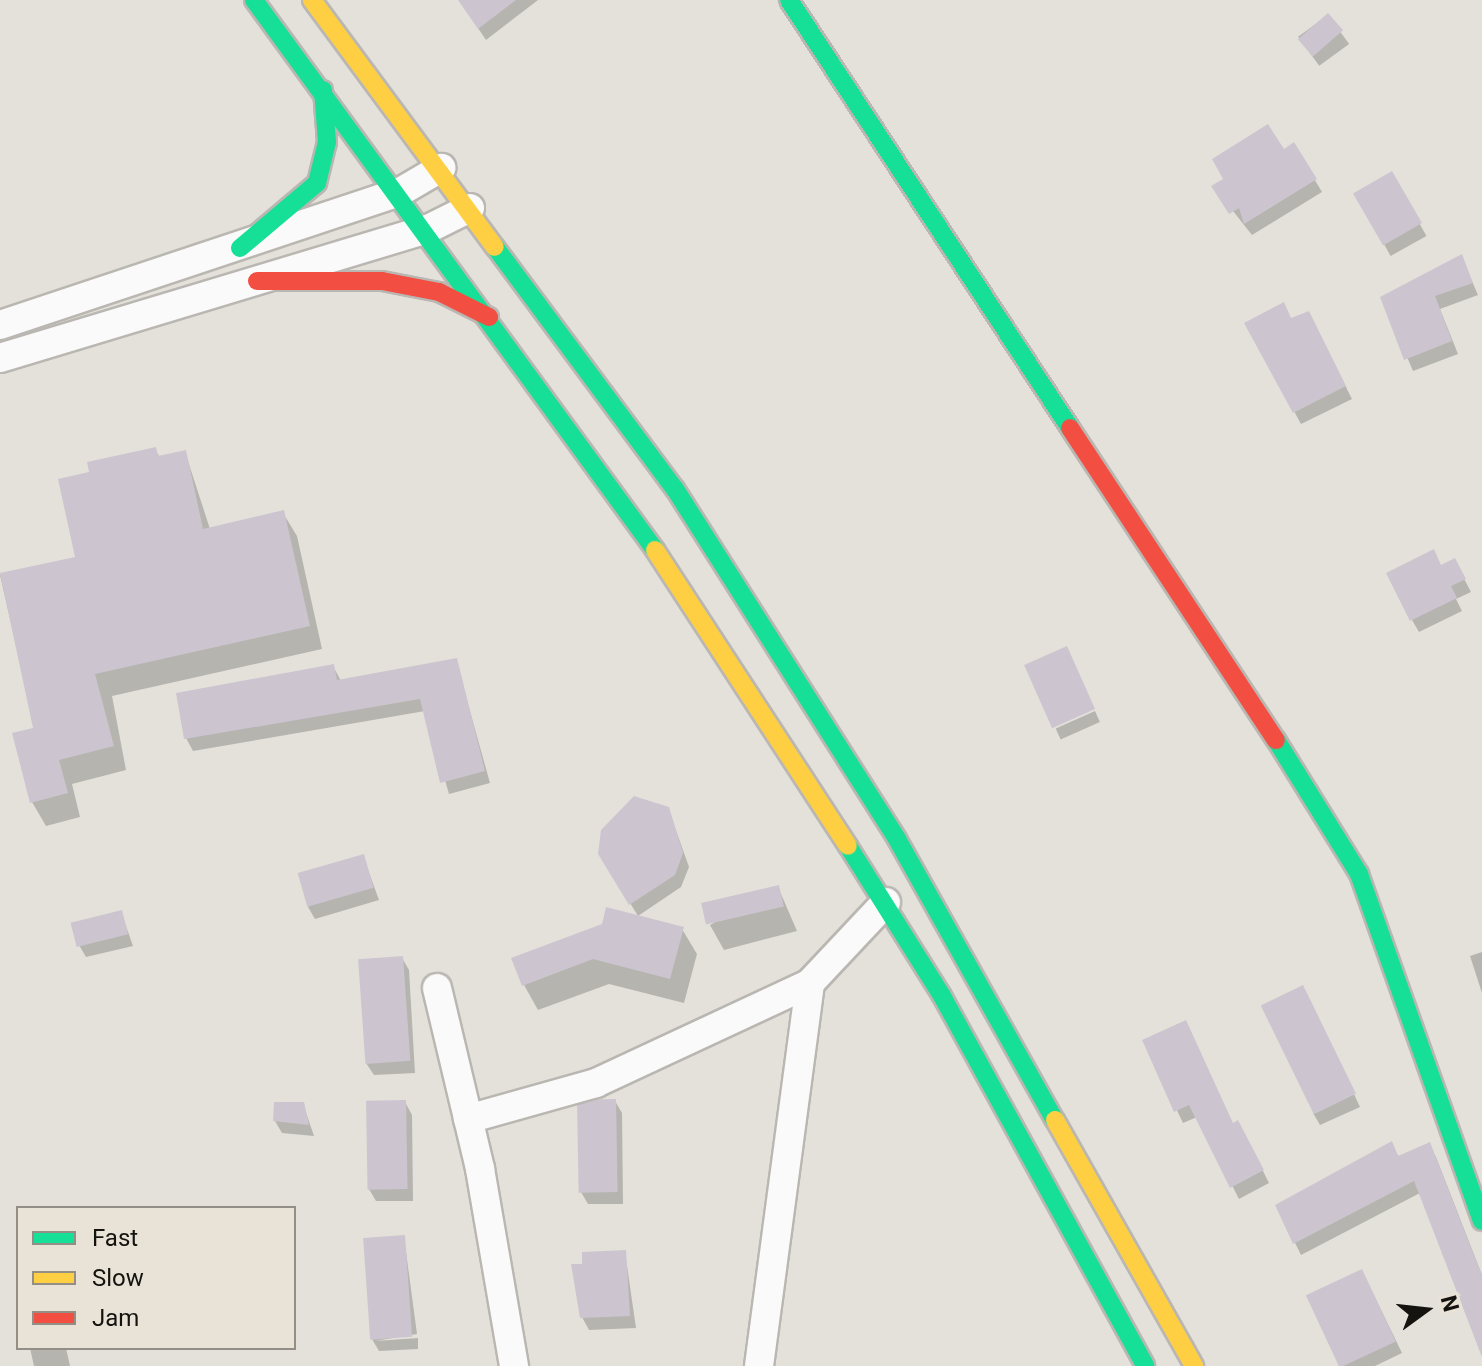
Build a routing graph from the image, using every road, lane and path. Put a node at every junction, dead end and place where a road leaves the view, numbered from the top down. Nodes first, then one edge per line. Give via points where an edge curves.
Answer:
1 (254, 0) edge
2 (312, 0) edge
3 (789, 0) edge
4 (323, 90) junction
5 (441, 168) junction
6 (400, 192) junction
7 (470, 208) junction
8 (428, 229) junction
9 (240, 248) junction
10 (257, 281) junction
11 (493, 319) junction
12 (0, 325) edge
13 (0, 358) edge
14 (886, 902) junction
15 (810, 983) junction
16 (437, 988) dead end
17 (468, 1119) junction
18 (1482, 1221) edge
19 (514, 1366) edge
20 (759, 1366) edge
21 (1145, 1366) edge
22 (1194, 1366) edge

1 - 4 main road
2 - 5 main road
3 - 18 main road via 1359,874
4 - 6 main road
4 - 9 main road via 327,142 317,183
5 - 6 street
5 - 7 main road
6 - 8 main road
6 - 9 street
7 - 8 street
7 - 22 main road via 675,489 847,760 1062,1124
8 - 10 street
8 - 11 main road
9 - 12 street
10 - 11 main road via 382,281 439,292
10 - 13 street
11 - 14 main road
14 - 15 street
14 - 21 main road
15 - 17 street via 596,1083
15 - 20 street
16 - 17 street
17 - 19 street

